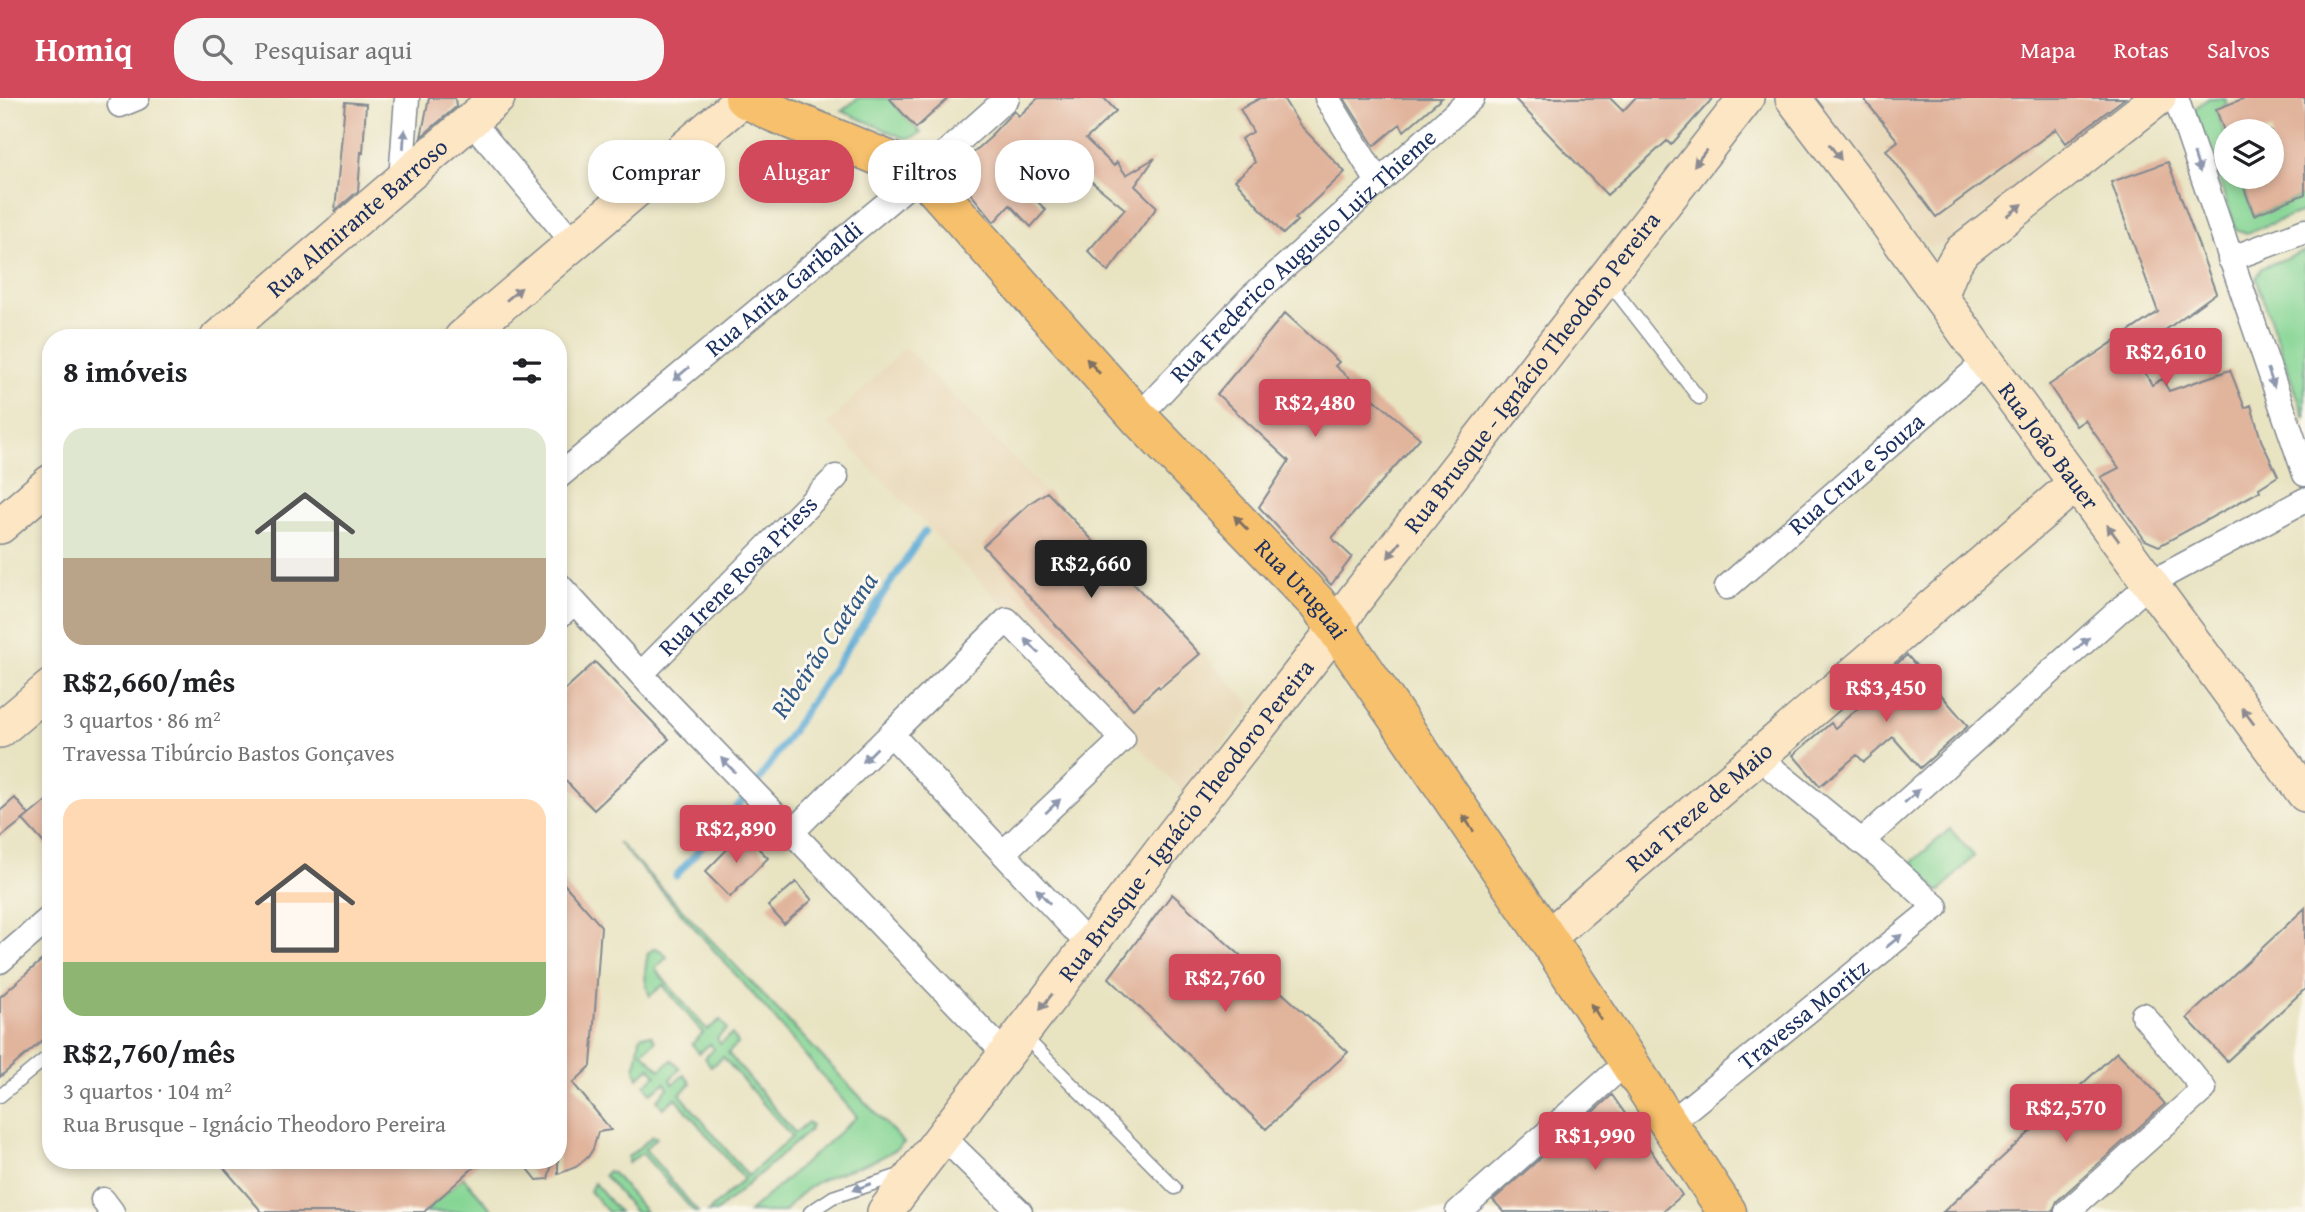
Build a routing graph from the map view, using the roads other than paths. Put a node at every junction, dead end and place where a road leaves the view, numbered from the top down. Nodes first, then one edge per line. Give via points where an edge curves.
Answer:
1 (407, 98) edge
2 (497, 98) edge
3 (744, 98) edge
4 (1007, 98) edge
5 (1327, 98) edge
6 (1472, 98) edge
7 (1746, 98) edge
8 (1793, 98) edge
9 (2158, 98) edge
10 (2176, 98) edge
11 (471, 121) junction
12 (960, 140) edge
13 (868, 152) edge
14 (401, 180) junction
15 (1378, 182) junction
16 (887, 203) edge
17 (948, 203) edge
18 (2305, 232) edge
19 (574, 243) junction
20 (1961, 252) junction
21 (1910, 254) junction
22 (2230, 259) junction
23 (1606, 279) junction
24 (1941, 298) junction
25 (228, 329) edge
26 (473, 329) edge
27 (1986, 361) junction
28 (1699, 398) dead end
29 (1139, 417) junction
30 (567, 470) edge
31 (2305, 474) edge
32 (836, 477) dead end
33 (2076, 483) junction
34 (42, 490) edge
35 (2305, 500) edge
36 (0, 526) edge
37 (2150, 583) junction
38 (1727, 587) dead end
39 (567, 593) edge
40 (579, 606) junction
41 (567, 617) edge
42 (1336, 628) junction
43 (641, 674) junction
44 (42, 695) edge
45 (0, 730) edge
46 (891, 734) junction
47 (1758, 757) junction
48 (2299, 776) edge
49 (792, 832) junction
50 (1861, 842) junction
51 (1003, 853) junction
52 (42, 925) edge
53 (1547, 938) junction
54 (1090, 946) junction
55 (0, 961) edge
56 (2143, 1015) dead end
57 (1014, 1044) junction
58 (42, 1061) edge
59 (1628, 1061) junction
60 (0, 1096) edge
61 (1670, 1123) junction
62 (943, 1136) junction
63 (917, 1170) junction
64 (1175, 1188) dead end
65 (1716, 1207) edge
66 (810, 1212) edge
67 (885, 1212) edge
68 (1020, 1212) edge
69 (1458, 1212) edge
70 (2067, 1212) edge

14 -> 1 street
2 - 11 street, Rua Almirante Barroso
3 - 13 main road, Rua Uruguai
3 - 19 street
4 - 12 street, Rua Anita Garibaldi
5 - 15 street
6 - 15 street, Rua Frederico Augusto Luiz Thieme
7 -> 23 street, Rua Brusque - Ignácio Theodoro Pereira
8 -> 21 street, Rua João Bauer
20 -> 9 street
10 -> 22 street
11 - 14 street, Rua Almirante Barroso
11 - 19 street
14 - 25 street, Rua Almirante Barroso
15 - 29 street, Rua Frederico Augusto Luiz Thieme via 1250,298
16 -> 30 street, Rua Anita Garibaldi
29 -> 17 main road, Rua Uruguai
18 - 22 street
26 -> 19 street
20 - 21 street via 1927,258
20 - 24 street via 1948,273
21 - 24 street, Rua João Bauer
22 -> 31 street
23 - 28 lane
23 -> 42 street, Rua Brusque - Ignácio Theodoro Pereira
24 - 27 street, Rua João Bauer
27 - 33 street, Rua João Bauer
27 - 38 street, Rua Cruz e Souza
42 -> 29 main road, Rua Uruguai
32 - 43 street, Rua Irene Rosa Priess
37 -> 33 street, Rua João Bauer
33 - 47 street, Rua Treze de Maio
34 - 36 street
35 - 37 street
48 -> 37 street, Rua João Bauer
50 -> 37 street
39 - 40 street
40 - 41 lane
40 - 43 street
53 -> 42 main road, Rua Uruguai
42 - 54 street, Rua Brusque - Ignácio Theodoro Pereira
49 -> 43 street
44 - 45 street
46 -> 49 street
46 - 51 street
51 -> 46 street via 1123,739 1007,620
47 - 50 street
47 - 53 street, Rua Treze de Maio
49 - 57 street
61 -> 50 street, Travessa Moritz via 1936,907
54 -> 51 street
52 - 55 street
59 -> 53 main road, Rua Uruguai
54 -> 57 street, Rua Brusque - Ignácio Theodoro Pereira
56 - 70 street via 2204,1089
57 - 62 street, Rua Brusque - Ignácio Theodoro Pereira
57 - 64 lane
58 - 60 lane
59 - 61 main road, Rua Uruguai
59 - 69 street
61 - 65 main road, Rua Uruguai
62 - 63 street, Rua Brusque - Ignácio Theodoro Pereira
62 - 68 street
63 -> 66 lane via 833,1197
63 - 67 street, Rua Brusque - Ignácio Theodoro Pereira

